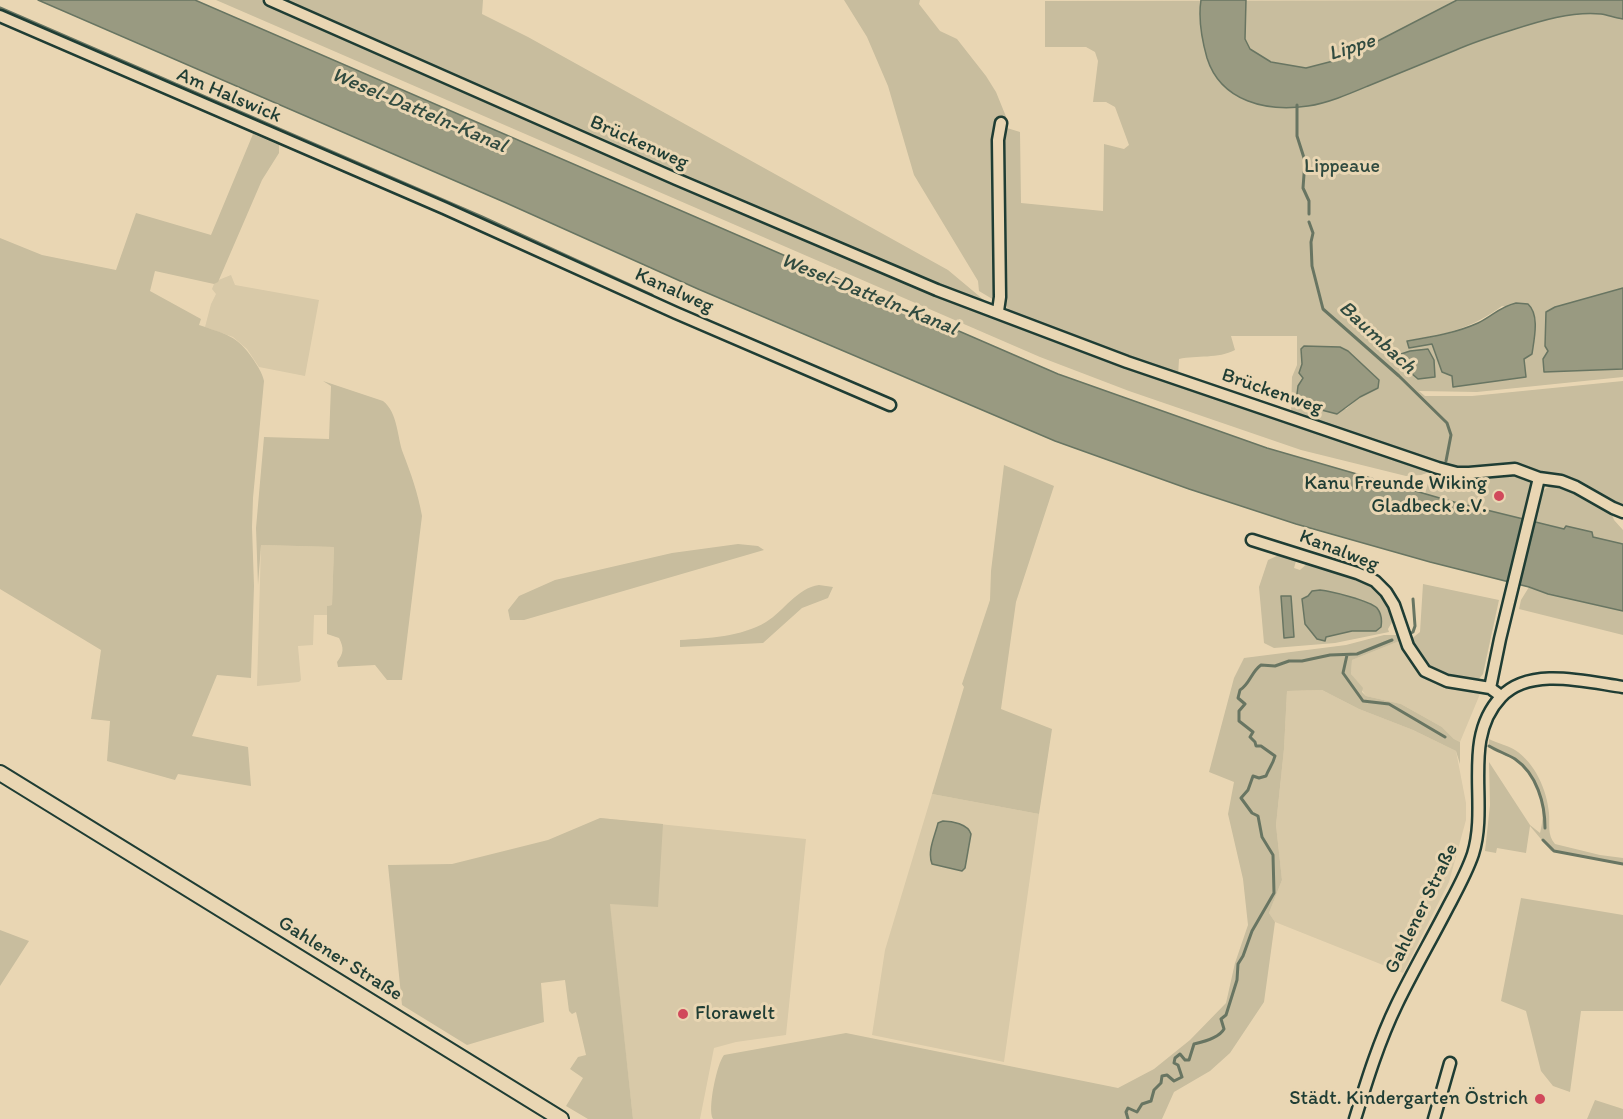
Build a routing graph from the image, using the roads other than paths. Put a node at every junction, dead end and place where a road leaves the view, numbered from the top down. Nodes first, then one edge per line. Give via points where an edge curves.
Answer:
1 (270, 0) edge
2 (0, 16) edge
3 (1001, 123) dead end
4 (444, 207) joint
5 (998, 311) junction
6 (890, 405) dead end
7 (1539, 478) junction
8 (1623, 512) edge
9 (1252, 540) dead end
10 (1623, 687) edge
11 (1490, 688) junction
12 (1501, 696) junction
13 (0, 773) edge
14 (1450, 1064) dead end
15 (561, 1119) edge
16 (1355, 1119) edge
17 (1434, 1119) edge

1 - 5 street, Brückenweg via 778,223 937,290
2 - 4 street, Am Halswick
3 - 5 street
4 - 6 street, Kanalweg
5 - 7 street, Brückenweg via 1127,362 1438,468 1458,473 1515,469
7 - 8 street, Brückenweg via 1576,487
7 - 11 street
9 - 11 street, Kanalweg via 1375,581 1394,605 1408,646 1425,671 1447,681
10 - 12 street, Gahlener Straße via 1544,679 1524,682
11 - 12 street, Kanalweg
12 - 16 street, Gahlener Straße via 1485,718 1480,737 1479,819 1473,854 1384,1032
13 - 15 main road, Gahlener Straße
14 - 17 street

